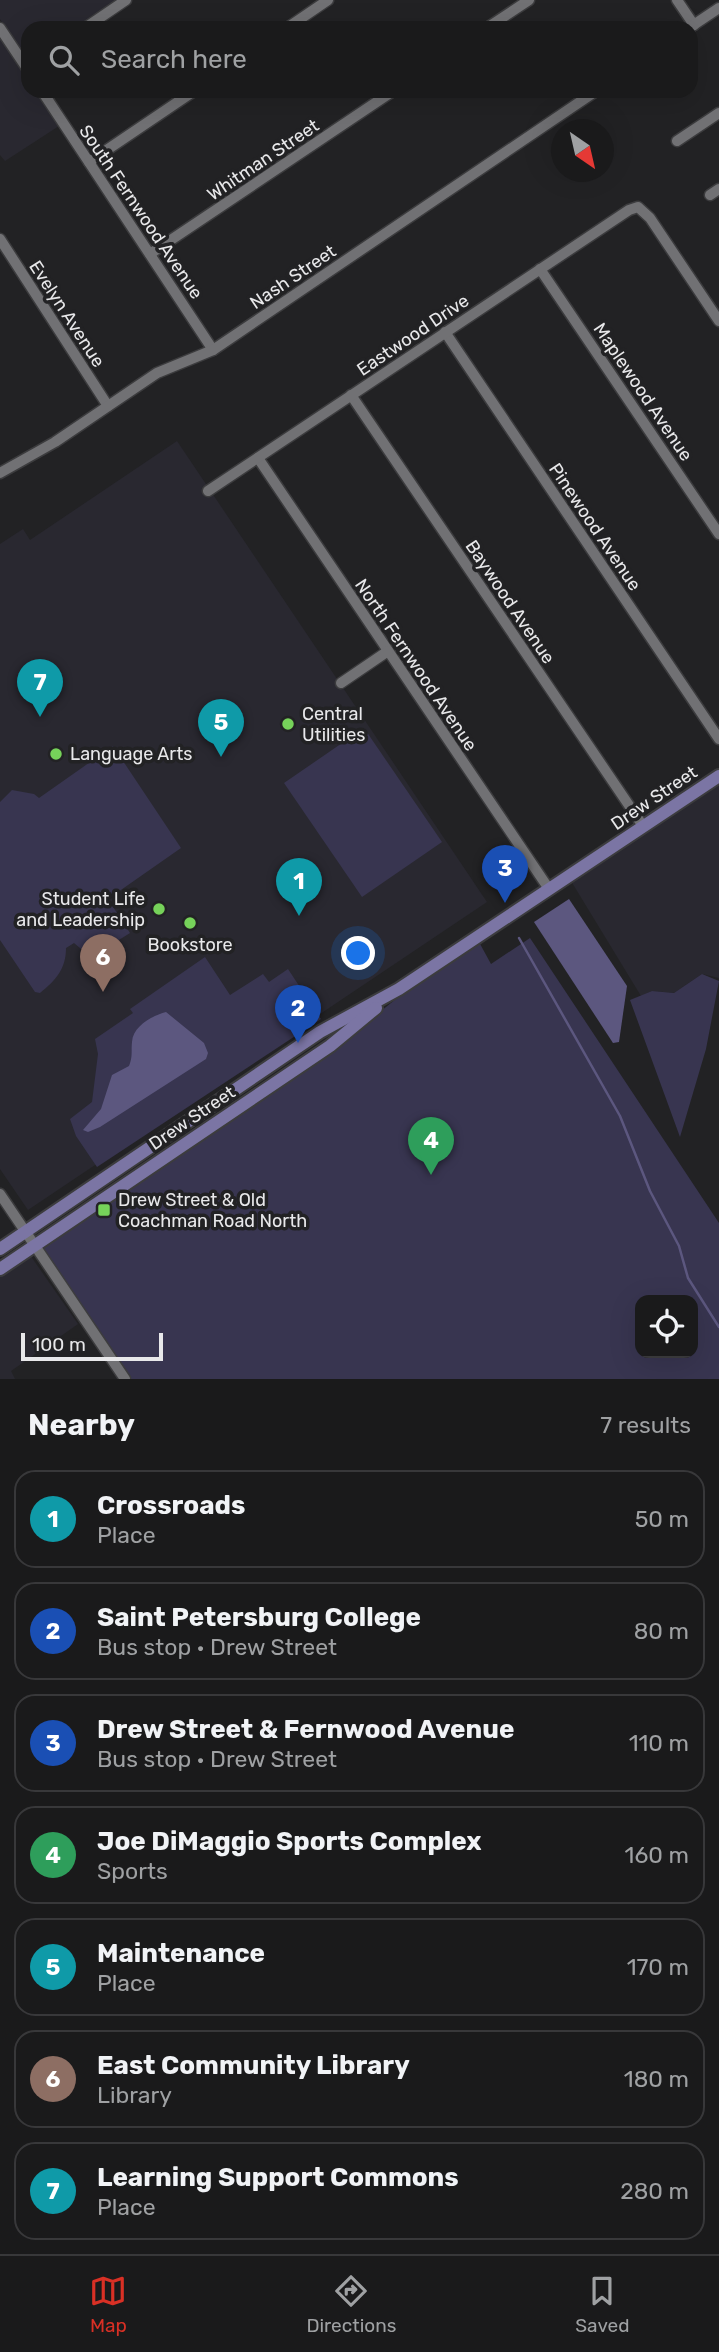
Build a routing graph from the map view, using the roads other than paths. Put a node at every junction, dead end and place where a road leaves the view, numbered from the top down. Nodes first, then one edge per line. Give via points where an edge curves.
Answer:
1 (127, 0) edge
2 (328, 0) edge
3 (528, 0) edge
4 (677, 0) edge
5 (719, 8) edge
6 (96, 21) edge
7 (297, 21) edge
8 (497, 21) edge
9 (688, 21) edge
10 (698, 22) edge
11 (0, 28) edge
12 (21, 59) edge
13 (47, 98) edge
14 (184, 98) edge
15 (383, 98) edge
16 (586, 98) edge
17 (719, 113) edge
18 (677, 141) dead end
19 (89, 162) junction
20 (0, 239) edge
21 (150, 254) junction
22 (540, 268) junction
23 (719, 321) edge
24 (445, 332) junction
25 (213, 349) junction
26 (351, 396) junction
27 (108, 406) junction
28 (258, 458) junction
29 (0, 473) edge
30 (208, 491) dead end
31 (719, 534) edge
32 (388, 651) junction
33 (341, 683) dead end
34 (719, 739) edge
35 (719, 776) edge
36 (643, 826) junction
37 (549, 888) junction
38 (399, 989) junction
39 (0, 1194) edge
40 (26, 1232) junction
41 (35, 1245) junction
42 (0, 1249) edge
43 (0, 1269) edge
44 (125, 1379) edge

1 - 6 street
2 - 7 street
3 - 8 street
4 - 9 street
5 - 10 street
11 - 12 street
13 - 19 street, South Fernwood Avenue
14 - 19 street
15 - 21 street, Whitman Street
16 - 25 street, Nash Street
17 - 18 street
19 - 21 street, South Fernwood Avenue
20 - 27 street, Evelyn Avenue
21 - 25 street, South Fernwood Avenue
22 - 23 street, Eastwood Drive via 638,207
22 - 24 street, Eastwood Drive
22 - 31 street, Maplewood Avenue
24 - 26 street, Eastwood Drive
24 - 34 street, Pinewood Avenue
25 - 27 street, Nash Street via 157,373
26 - 28 street, Eastwood Drive
26 - 36 street, Baywood Avenue
27 - 29 street, Nash Street via 55,443
28 - 30 street, Eastwood Drive
28 - 32 street, North Fernwood Avenue
32 - 33 street
32 - 37 street, North Fernwood Avenue
35 - 36 main road, Drew Street
36 - 37 main road, Drew Street
37 - 38 main road, Drew Street
38 - 40 main road, Drew Street via 320,1032
38 - 41 main road, Drew Street via 330,1046
39 - 40 street
40 - 41 street
40 - 42 main road, Drew Street
41 - 43 main road, Drew Street
41 - 44 street

